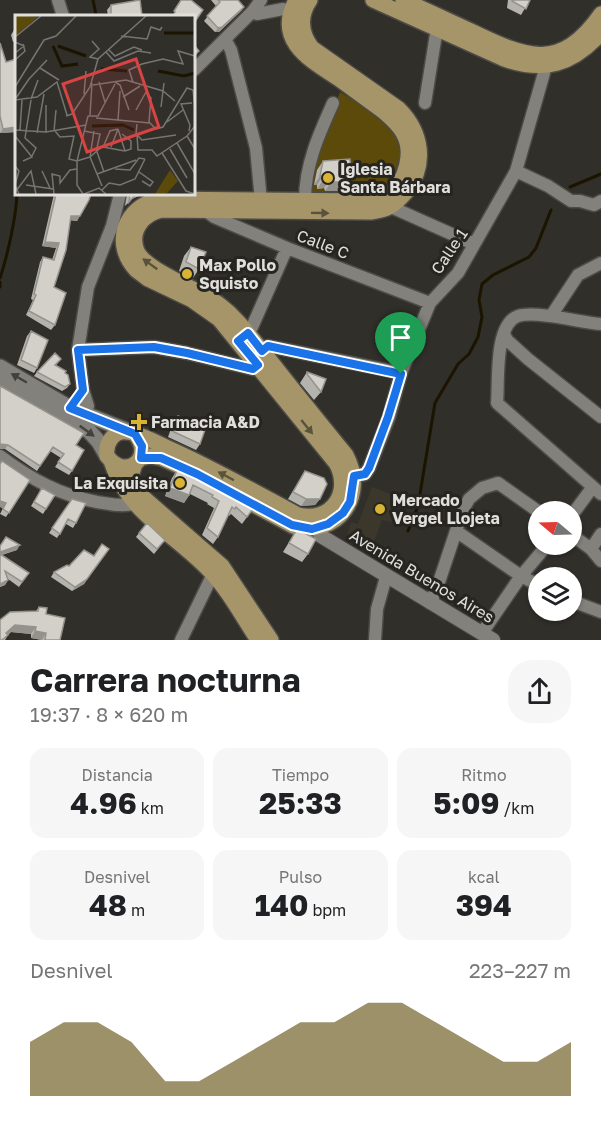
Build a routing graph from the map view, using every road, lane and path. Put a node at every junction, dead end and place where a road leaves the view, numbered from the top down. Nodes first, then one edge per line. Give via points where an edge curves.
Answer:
1 (58, 0) edge
2 (373, 0) edge
3 (403, 0) edge
4 (257, 5) edge
5 (300, 6) edge
6 (601, 14) edge
7 (63, 15) edge
8 (440, 23) junction
9 (601, 33) edge
10 (225, 39) junction
11 (544, 60) junction
12 (195, 69) edge
13 (333, 103) dead end
14 (424, 103) dead end
15 (516, 171) junction
16 (120, 195) edge
17 (305, 200) junction
18 (601, 201) edge
19 (387, 202) junction
20 (206, 205) junction
21 (262, 207) junction
22 (124, 229) junction
23 (474, 244) junction
24 (287, 248) junction
25 (601, 263) edge
26 (430, 303) junction
27 (551, 316) junction
28 (601, 324) edge
29 (504, 334) junction
30 (243, 337) junction
31 (78, 350) junction
32 (260, 358) junction
33 (0, 367) edge
34 (401, 374) junction
35 (0, 381) edge
36 (83, 390) junction
37 (88, 406) dead end
38 (67, 412) junction
39 (601, 417) edge
40 (131, 433) junction
41 (0, 456) edge
42 (109, 459) junction
43 (138, 461) junction
44 (354, 476) junction
45 (597, 491) edge
46 (134, 504) junction
47 (528, 504) edge
48 (582, 505) edge
49 (317, 522) junction
50 (456, 531) junction
51 (601, 534) edge
52 (582, 543) edge
53 (539, 555) edge
54 (598, 555) edge
55 (218, 570) junction
56 (521, 576) junction
57 (386, 577) junction
58 (528, 580) edge
59 (430, 603) junction
60 (582, 605) edge
61 (601, 612) edge
62 (488, 637) edge
63 (181, 640) edge
64 (258, 640) edge
65 (271, 640) edge
66 (375, 640) edge

1 - 7 street
2 - 8 main road
3 - 8 main road
4 - 5 street via 257,14
4 - 10 street
5 - 19 main road via 303,33 312,48 399,109 411,122 405,170
6 - 11 main road via 573,44
8 - 11 main road via 518,64
8 - 14 street
9 - 11 main road via 574,57 562,62
10 - 12 street
10 - 21 street via 256,148
11 - 15 street, Calle 1
13 - 17 street via 311,157
15 - 18 street via 571,201 594,205
15 - 23 street, Calle 1
16 - 22 street
17 - 19 main road
17 - 21 main road
21 -> 19 main road via 362,213
19 - 23 street
20 - 21 main road
20 - 22 main road via 148,201 131,215
20 - 24 street, Calle C via 214,217
22 - 30 main road via 125,253 136,270 210,311
22 - 31 street via 88,287
23 - 26 street, Calle 1 via 458,273
24 - 26 street, Calle C
24 - 30 street via 252,327
25 - 27 street via 578,275
26 - 34 street, Calle 1
27 - 28 street
27 - 29 street via 517,317 508,323
29 - 39 street via 528,359
29 - 45 street via 497,403
30 - 32 main road
31 - 32 street via 154,347 253,369
31 - 36 street
32 - 34 street via 268,346
32 - 44 main road via 346,455
32 -> 49 main road via 341,471 342,493
38 -> 33 main road, Avenida Buenos Aires
34 - 44 street, Calle 1 via 369,468 365,474
35 - 38 main road, Avenida Buenos Aires
36 - 37 street
36 - 38 street
38 - 40 main road, Avenida Buenos Aires
38 -> 42 main road, Avenida Buenos Aires via 94,436
40 - 42 main road via 118,433 110,440
40 - 43 main road via 142,446
49 -> 40 main road, Avenida Buenos Aires via 201,463
41 - 46 street via 27,476 64,494 111,504
42 - 43 main road via 127,468
42 - 46 main road
43 - 49 main road via 161,458 292,525 303,528
43 - 55 main road via 132,476 137,492
44 - 49 main road via 350,502 343,513 328,524
45 - 48 street
46 - 55 main road
47 - 50 street via 498,483 482,488 469,499
49 - 57 street, Avenida Buenos Aires via 321,536
50 - 56 street
50 - 59 street
51 - 54 street
52 - 54 street
53 - 56 street
55 - 63 street
55 - 64 main road
55 - 65 main road
56 - 58 street
56 - 62 street
57 - 59 street, Avenida Buenos Aires
57 - 66 street via 377,609
59 - 62 street, Avenida Buenos Aires
60 - 61 street

